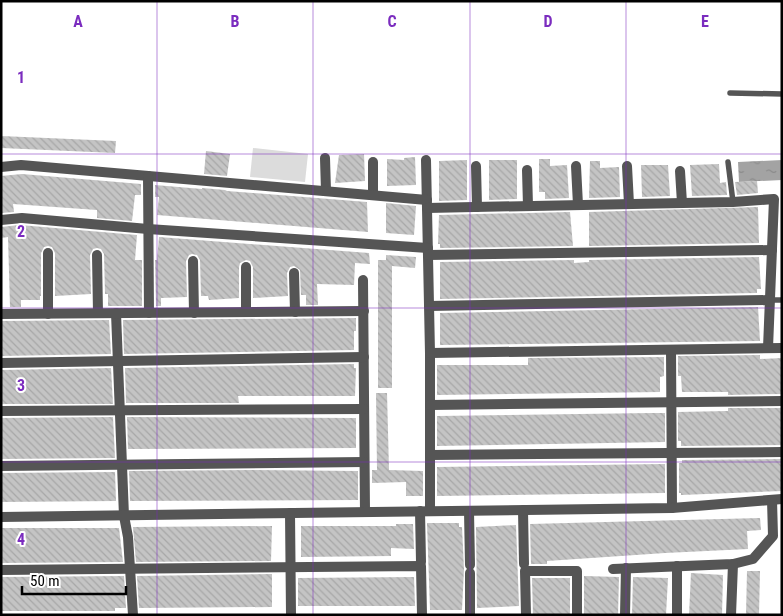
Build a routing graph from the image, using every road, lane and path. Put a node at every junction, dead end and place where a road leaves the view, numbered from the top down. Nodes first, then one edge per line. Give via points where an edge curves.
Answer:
1 (730, 93) dead end
2 (782, 94) edge
3 (325, 158) dead end
4 (426, 160) dead end
5 (373, 162) dead end
6 (728, 162) dead end
7 (476, 166) dead end
8 (576, 166) dead end
9 (627, 166) dead end
10 (1, 167) edge
11 (526, 170) dead end
12 (680, 172) dead end
13 (148, 176) junction
14 (326, 191) junction
15 (374, 195) junction
16 (733, 202) junction
17 (682, 203) junction
18 (427, 204) junction
19 (628, 204) junction
20 (578, 205) junction
21 (528, 206) junction
22 (477, 207) junction
23 (1, 220) edge
24 (148, 229) junction
25 (772, 250) junction
26 (428, 251) junction
27 (48, 253) dead end
28 (97, 255) dead end
29 (193, 261) dead end
30 (246, 267) dead end
31 (294, 273) dead end
32 (363, 280) dead end
33 (770, 300) junction
34 (782, 300) edge
35 (429, 306) junction
36 (364, 311) junction
37 (194, 312) junction
38 (246, 312) junction
39 (295, 312) junction
40 (98, 313) junction
41 (116, 313) junction
42 (149, 313) junction
43 (1, 314) edge
44 (48, 314) junction
45 (768, 348) junction
46 (782, 348) edge
47 (671, 350) junction
48 (430, 353) junction
49 (364, 357) junction
50 (118, 360) junction
51 (1, 363) edge
52 (782, 401) edge
53 (671, 402) junction
54 (430, 405) junction
55 (364, 409) junction
56 (120, 410) junction
57 (1, 411) edge
58 (782, 452) edge
59 (672, 454) junction
60 (430, 455) junction
61 (364, 462) junction
62 (1, 466) edge
63 (122, 466) junction
64 (777, 500) edge
65 (672, 508) junction
66 (523, 510) junction
67 (425, 511) junction
68 (469, 511) junction
69 (365, 512) junction
70 (290, 513) junction
71 (124, 516) junction
72 (1, 518) edge
73 (421, 562) dead end
74 (524, 564) dead end
75 (733, 564) junction
76 (677, 566) junction
77 (291, 568) junction
78 (626, 568) junction
79 (130, 569) junction
80 (614, 569) dead end
81 (1, 570) edge
82 (133, 615) edge
83 (291, 615) edge
84 (422, 615) edge
85 (470, 615) edge
86 (526, 615) edge
87 (577, 615) edge
88 (625, 615) edge
89 (677, 615) edge
90 (731, 615) edge

1 - 2 lane
3 - 14 street
4 - 18 street
5 - 15 street
6 - 16 lane
7 - 22 street
8 - 20 street
9 - 19 street
10 - 13 street via 21,165
11 - 21 street
12 - 17 street
13 - 14 street
13 - 24 street
14 - 15 street
15 - 18 street
16 - 17 street
16 - 25 street via 774,199
17 - 19 street
18 - 22 street
18 - 26 street
19 - 20 street
20 - 21 street
21 - 22 street
23 - 24 street via 22,218
24 - 26 street
24 - 42 street
25 - 26 street
25 - 33 street
26 - 35 street
27 - 44 street
28 - 40 street
29 - 37 street
30 - 38 street
31 - 39 street
32 - 36 street
33 - 34 lane
33 - 35 street
33 - 45 street
35 - 48 street
36 - 39 street
36 - 49 street
37 - 38 street
37 - 42 street
38 - 39 street
40 - 41 street
40 - 44 street
41 - 42 street
41 - 50 street
43 - 44 street
45 - 46 street
45 - 47 street
47 - 48 street
47 - 53 street
48 - 54 street
49 - 50 street
49 - 55 street
50 - 51 street
50 - 56 street
52 - 53 street
53 - 54 street
53 - 59 street
54 - 60 street
55 - 56 street
55 - 61 street
56 - 57 street
56 - 63 street
58 - 59 street
59 - 60 street
59 - 65 street
60 - 67 street
61 - 63 street
61 - 69 street
62 - 63 street
63 - 71 street
64 - 65 street
64 - 75 street via 773,536 753,559
65 - 66 street
66 - 68 street
66 - 74 street
67 - 68 street
67 - 69 street
67 - 73 street
68 - 85 street
69 - 70 street
70 - 71 street
70 - 77 street
71 - 72 street
71 - 79 street
75 - 76 street
75 - 90 street
76 - 78 street
76 - 89 street
77 - 79 street
77 - 83 street
77 - 84 street via 421,566
78 - 80 street
78 - 88 street
79 - 81 street
79 - 82 street
86 - 87 street via 525,571 576,571

